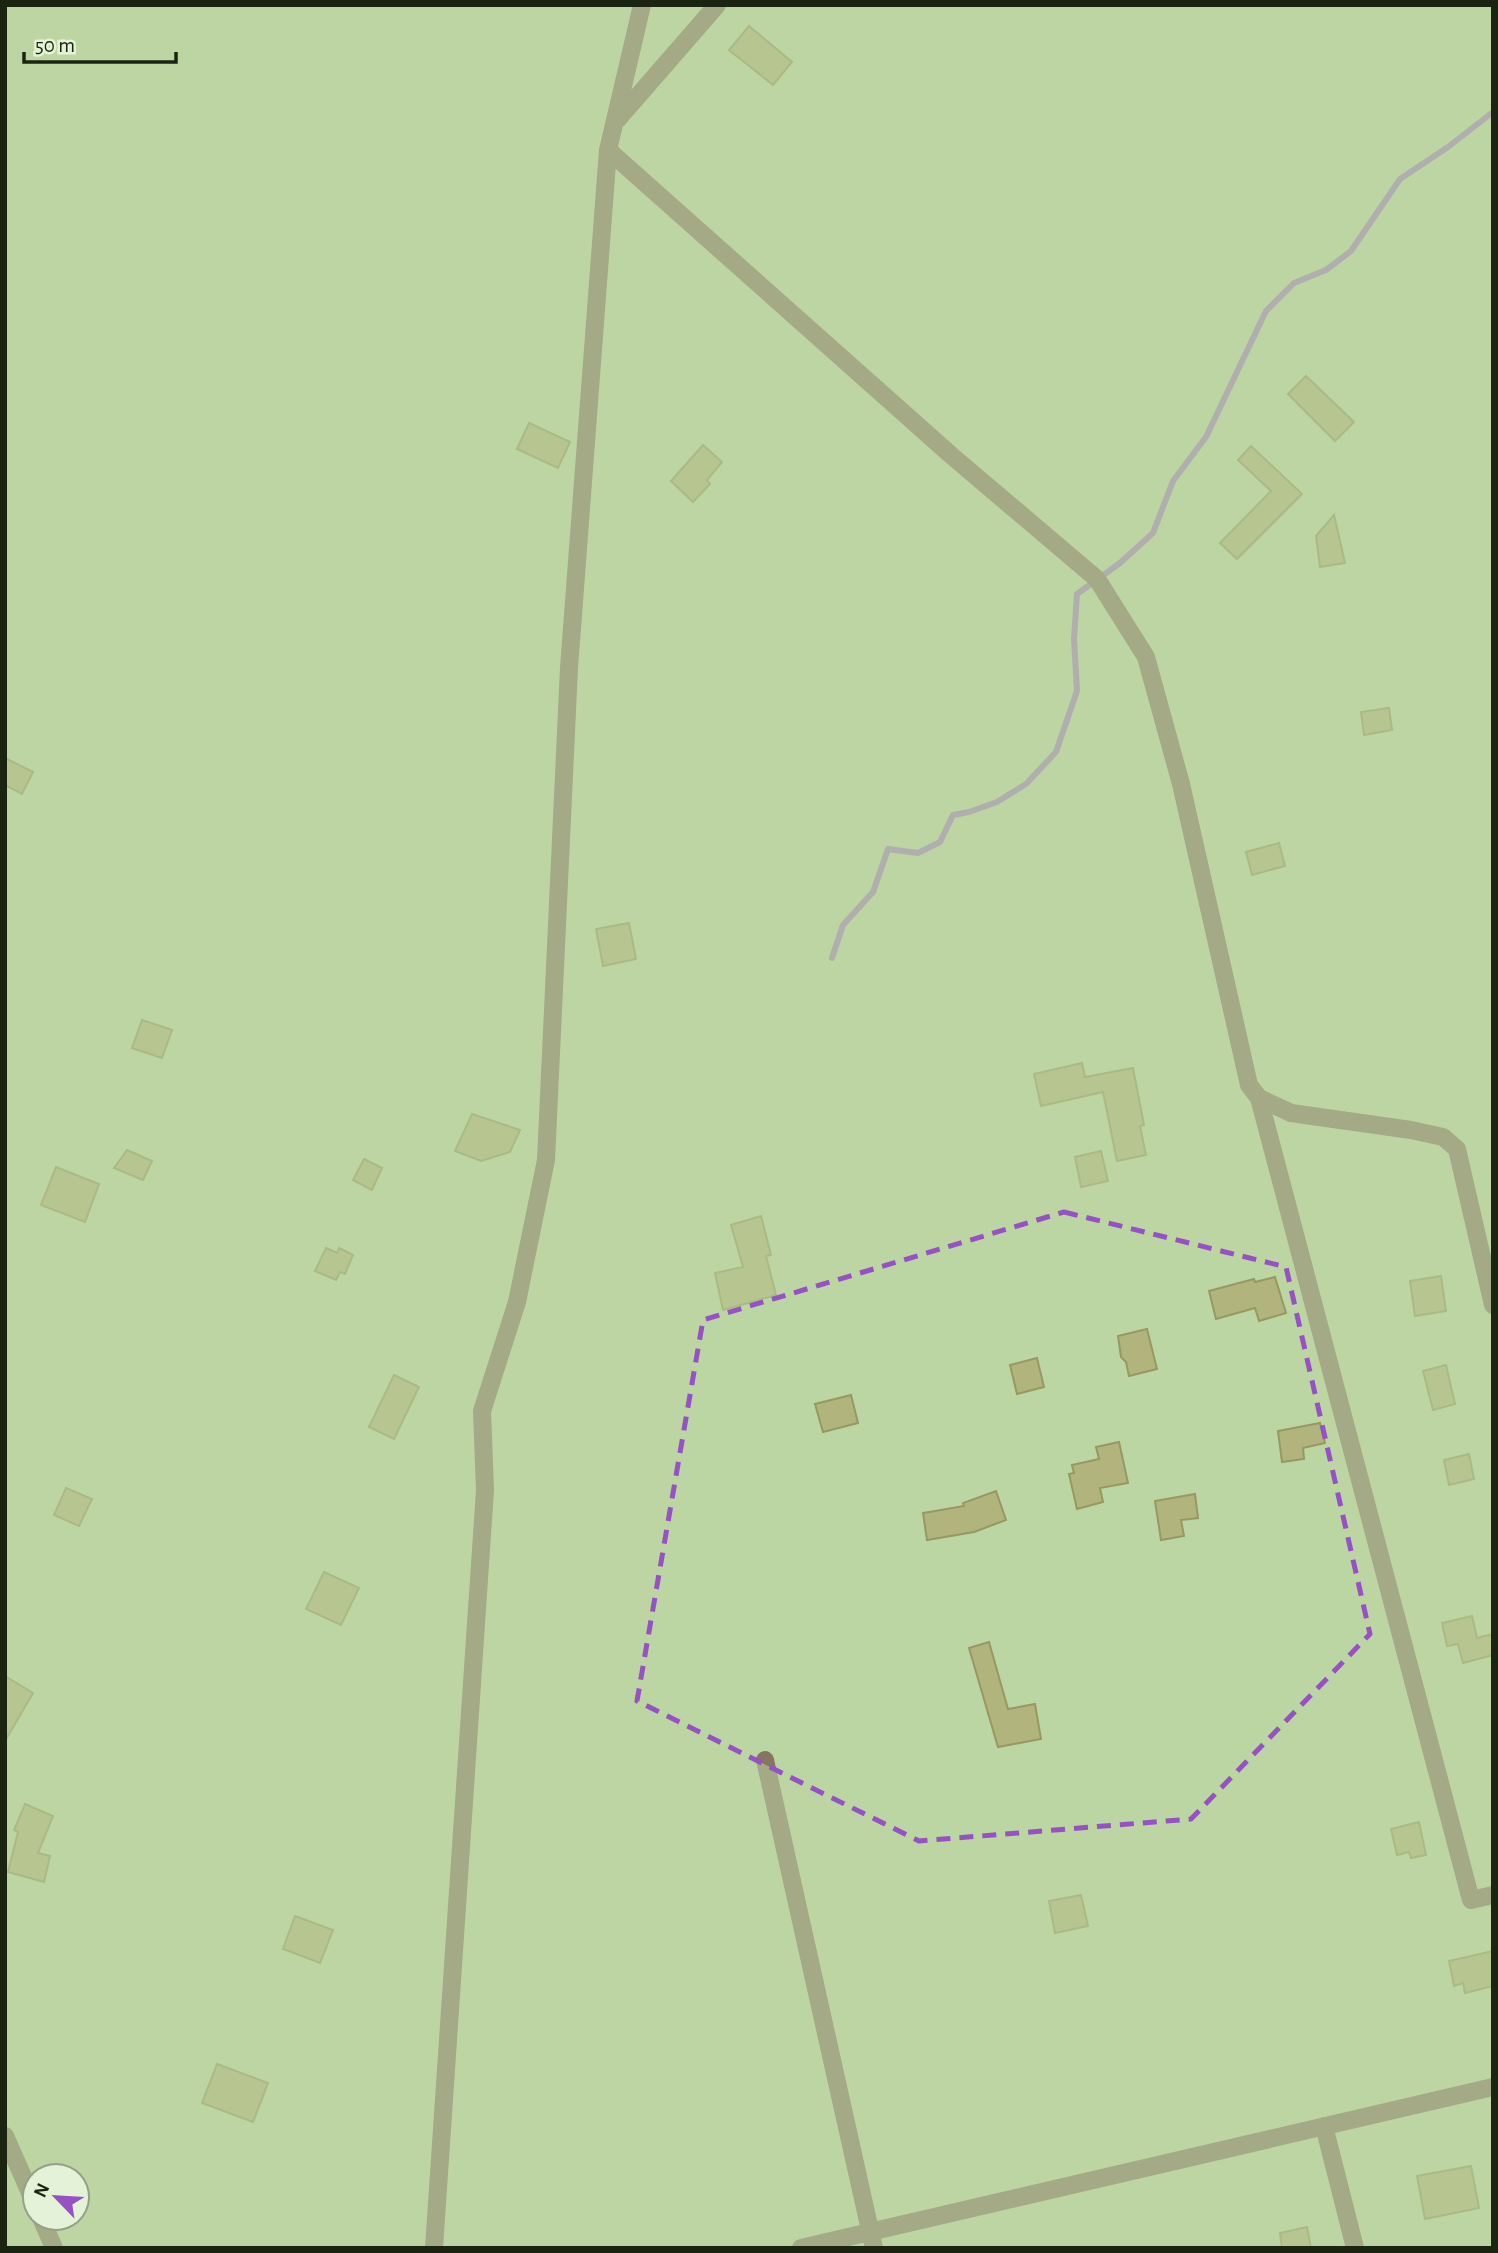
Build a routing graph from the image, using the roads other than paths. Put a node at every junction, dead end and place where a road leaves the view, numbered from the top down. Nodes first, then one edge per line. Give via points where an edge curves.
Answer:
1 (642, 5) edge
2 (717, 5) edge
3 (615, 122) junction
4 (608, 150) junction
5 (1259, 1098) junction
6 (1493, 1305) edge
7 (765, 1760) dead end
8 (1493, 1895) edge
9 (1493, 2087) edge
10 (1324, 2126) junction
11 (5, 2136) edge
12 (21, 2172) edge
13 (872, 2240) edge
14 (434, 2248) edge
15 (801, 2248) edge
16 (1355, 2248) edge

1 - 3 street
2 - 3 street
3 - 4 street
4 - 5 street via 1097,579 1146,657 1181,784 1249,1085
4 - 14 street via 569,668 545,1160 517,1303 482,1411 485,1490
5 - 6 street via 1291,1113 1443,1137 1457,1149
5 - 8 street via 1471,1900
7 - 13 street
9 - 10 street
10 - 13 street
10 - 16 street
11 - 12 street
13 - 15 street

